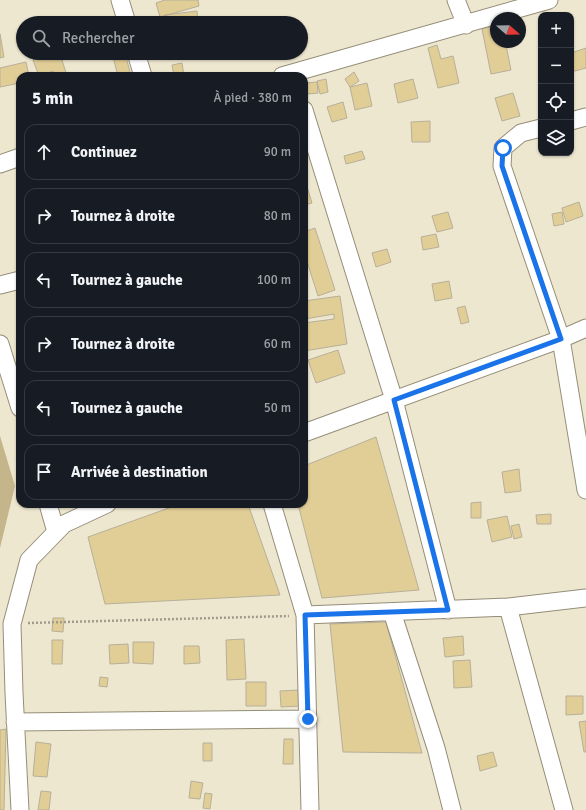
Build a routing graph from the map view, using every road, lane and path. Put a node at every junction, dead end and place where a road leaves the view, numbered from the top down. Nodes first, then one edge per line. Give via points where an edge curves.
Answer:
1 (120, 0) edge
2 (456, 0) edge
3 (549, 0) edge
4 (125, 16) edge
5 (466, 25) junction
6 (138, 60) edge
7 (142, 72) edge
8 (300, 72) edge
9 (586, 118) edge
10 (574, 120) edge
11 (308, 123) edge
12 (538, 129) edge
13 (16, 158) edge
14 (0, 164) edge
15 (16, 281) edge
16 (0, 285) edge
17 (586, 328) edge
18 (561, 339) junction
19 (0, 344) edge
20 (16, 386) edge
21 (394, 400) junction
22 (308, 432) edge
23 (586, 490) edge
24 (49, 508) edge
25 (98, 508) edge
26 (273, 508) edge
27 (56, 532) junction
28 (586, 598) edge
29 (508, 607) junction
30 (448, 610) junction
31 (392, 612) junction
32 (305, 615) junction
33 (12, 624) junction
34 (7, 695) edge
35 (308, 719) junction
36 (15, 722) junction
37 (20, 810) edge
38 (310, 810) edge
39 (452, 810) edge
40 (564, 810) edge

1 - 4 street
2 - 5 street
3 - 5 street
5 - 8 street
6 - 7 street
9 - 10 street
11 - 21 street
12 - 18 street via 521,133 503,148 502,166
13 - 14 street
15 - 16 street
17 - 18 street
18 - 21 street
18 - 23 street
19 - 20 street
21 - 22 street
21 - 30 street
24 - 27 street
25 - 27 street via 64,524
26 - 32 street
27 - 33 street via 29,560
28 - 29 street
29 - 30 street
29 - 40 street
30 - 31 street
31 - 32 street
31 - 39 street via 436,748
32 - 33 path
32 - 35 street
33 - 34 street
34 - 36 street
35 - 36 street
35 - 38 street
36 - 37 street

